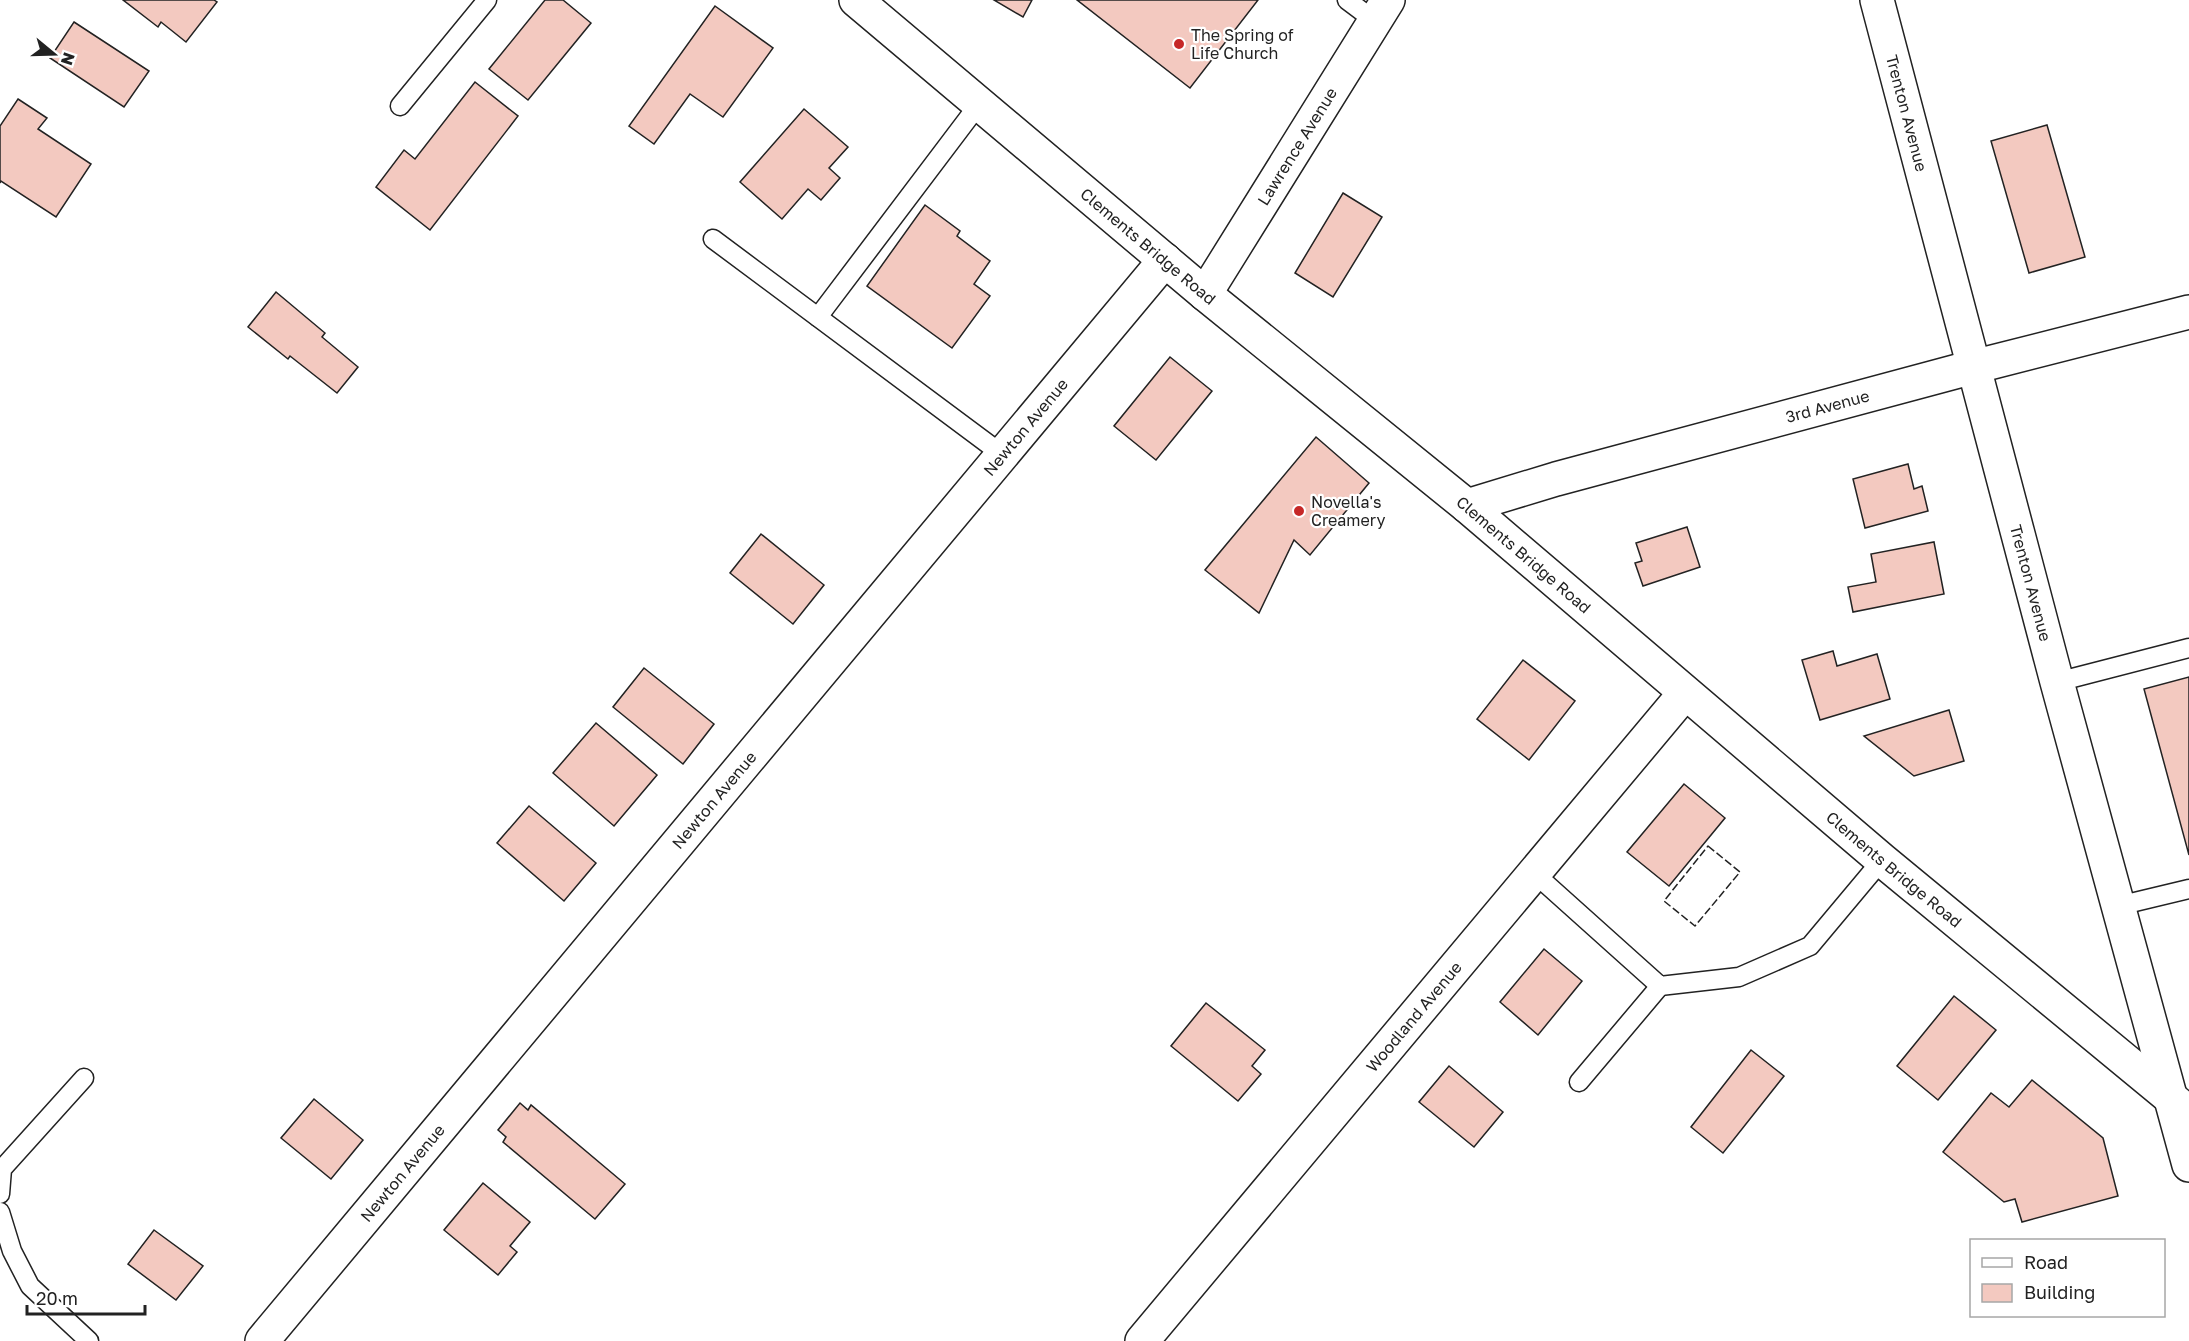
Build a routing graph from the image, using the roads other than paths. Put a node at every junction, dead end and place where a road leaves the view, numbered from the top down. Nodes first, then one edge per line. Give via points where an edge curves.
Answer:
1 (487, 0) edge
2 (856, 0) edge
3 (1347, 0) edge
4 (1876, 0) edge
5 (1382, 10) edge
6 (979, 104) junction
7 (400, 105) dead end
8 (713, 239) dead end
9 (1166, 260) junction
10 (1205, 294) junction
11 (2189, 312) edge
12 (818, 317) junction
13 (1973, 367) junction
14 (1003, 454) junction
15 (1467, 506) junction
16 (2189, 648) edge
17 (2057, 682) junction
18 (1685, 693) junction
19 (1882, 860) junction
20 (1534, 873) junction
21 (2189, 889) edge
22 (2118, 906) junction
23 (1660, 986) junction
24 (84, 1078) dead end
25 (1579, 1082) dead end
26 (2180, 1105) edge
27 (2189, 1165) edge
28 (0, 1194) edge
29 (0, 1212) edge
30 (89, 1341) edge
31 (262, 1341) edge
32 (1142, 1341) edge

1 - 7 lane
2 - 6 street, Clements Bridge Road
3 - 5 lane
4 - 13 street, Trenton Avenue
5 - 10 street, Lawrence Avenue
6 - 9 street, Clements Bridge Road
6 - 12 lane
8 - 12 lane
9 - 10 street, Clements Bridge Road
9 - 14 street, Newton Avenue
10 - 15 street, Clements Bridge Road
11 - 13 street, 3rd Avenue
12 - 14 lane
13 - 15 street, 3rd Avenue
13 - 17 street, Trenton Avenue
14 - 31 street, Newton Avenue
15 - 18 street, Clements Bridge Road
16 - 17 lane
17 - 22 street, Trenton Avenue
18 - 19 street, Clements Bridge Road
18 - 20 street, Woodland Avenue
19 - 23 lane via 1810,946 1739,977
19 - 26 street, Clements Bridge Road
20 - 23 lane
20 - 32 street, Woodland Avenue
21 - 22 lane
22 - 26 street, Trenton Avenue
23 - 25 lane
24 - 28 lane via 2,1169
26 - 27 street, Trenton Avenue
29 - 30 lane via 12,1251 30,1286

